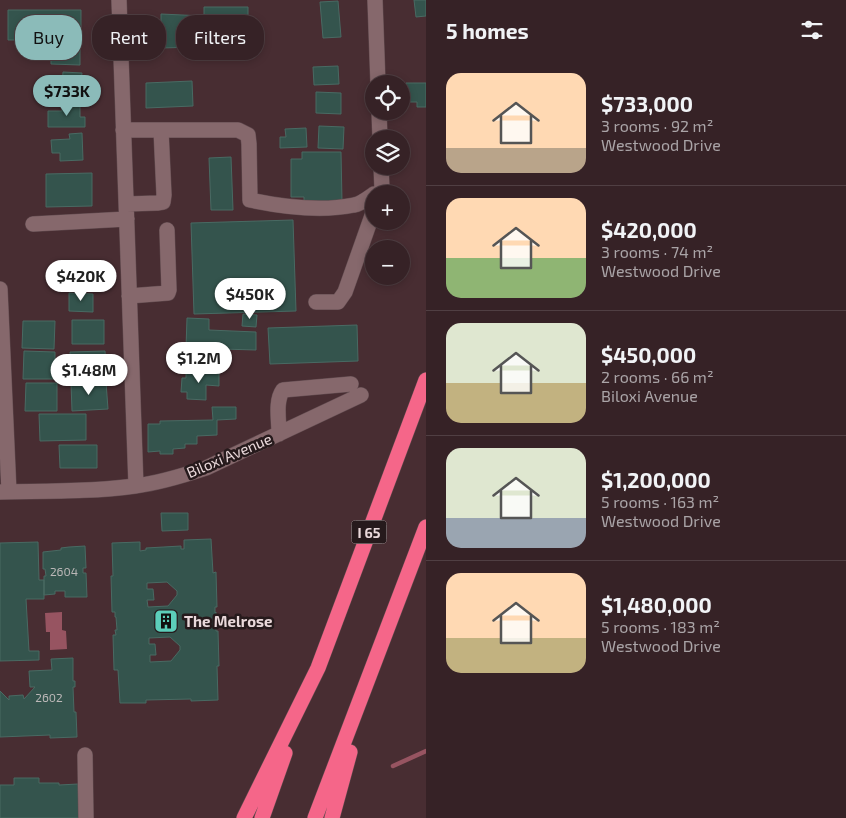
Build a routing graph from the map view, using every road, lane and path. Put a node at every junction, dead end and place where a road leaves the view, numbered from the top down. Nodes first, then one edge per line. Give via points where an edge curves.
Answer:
1 (119, 0) edge
2 (374, 0) edge
3 (378, 75) edge
4 (124, 130) junction
5 (161, 130) junction
6 (365, 199) edge
7 (127, 211) junction
8 (33, 224) dead end
9 (167, 230) dead end
10 (367, 230) edge
11 (0, 289) edge
12 (130, 296) junction
13 (316, 302) dead end
14 (426, 380) edge
15 (2, 381) edge
16 (279, 434) junction
17 (136, 486) junction
18 (5, 492) edge
19 (426, 527) edge
20 (369, 678) junction
21 (310, 683) junction
22 (84, 755) dead end
23 (86, 818) edge
24 (244, 818) edge
25 (262, 818) edge
26 (315, 818) edge
27 (332, 818) edge

1 - 4 street
2 - 3 street
4 - 5 street
4 - 7 street
5 - 6 street via 238,130 248,135 250,200 278,206 317,208 356,205
5 - 7 street via 163,202
7 - 8 street
7 - 12 street
9 - 12 street via 168,293
10 - 13 street via 345,292 338,302
11 - 15 street
12 - 17 street
14 - 21 highway, I 65
15 - 18 street
16 - 16 street, Biloxi Avenue via 356,390 283,390 278,404
16 - 17 street, Biloxi Avenue via 206,468
17 - 18 street, Biloxi Avenue
19 - 20 highway
20 - 26 highway
20 - 27 highway
21 - 24 highway
21 - 25 highway, I 65
22 - 23 street

